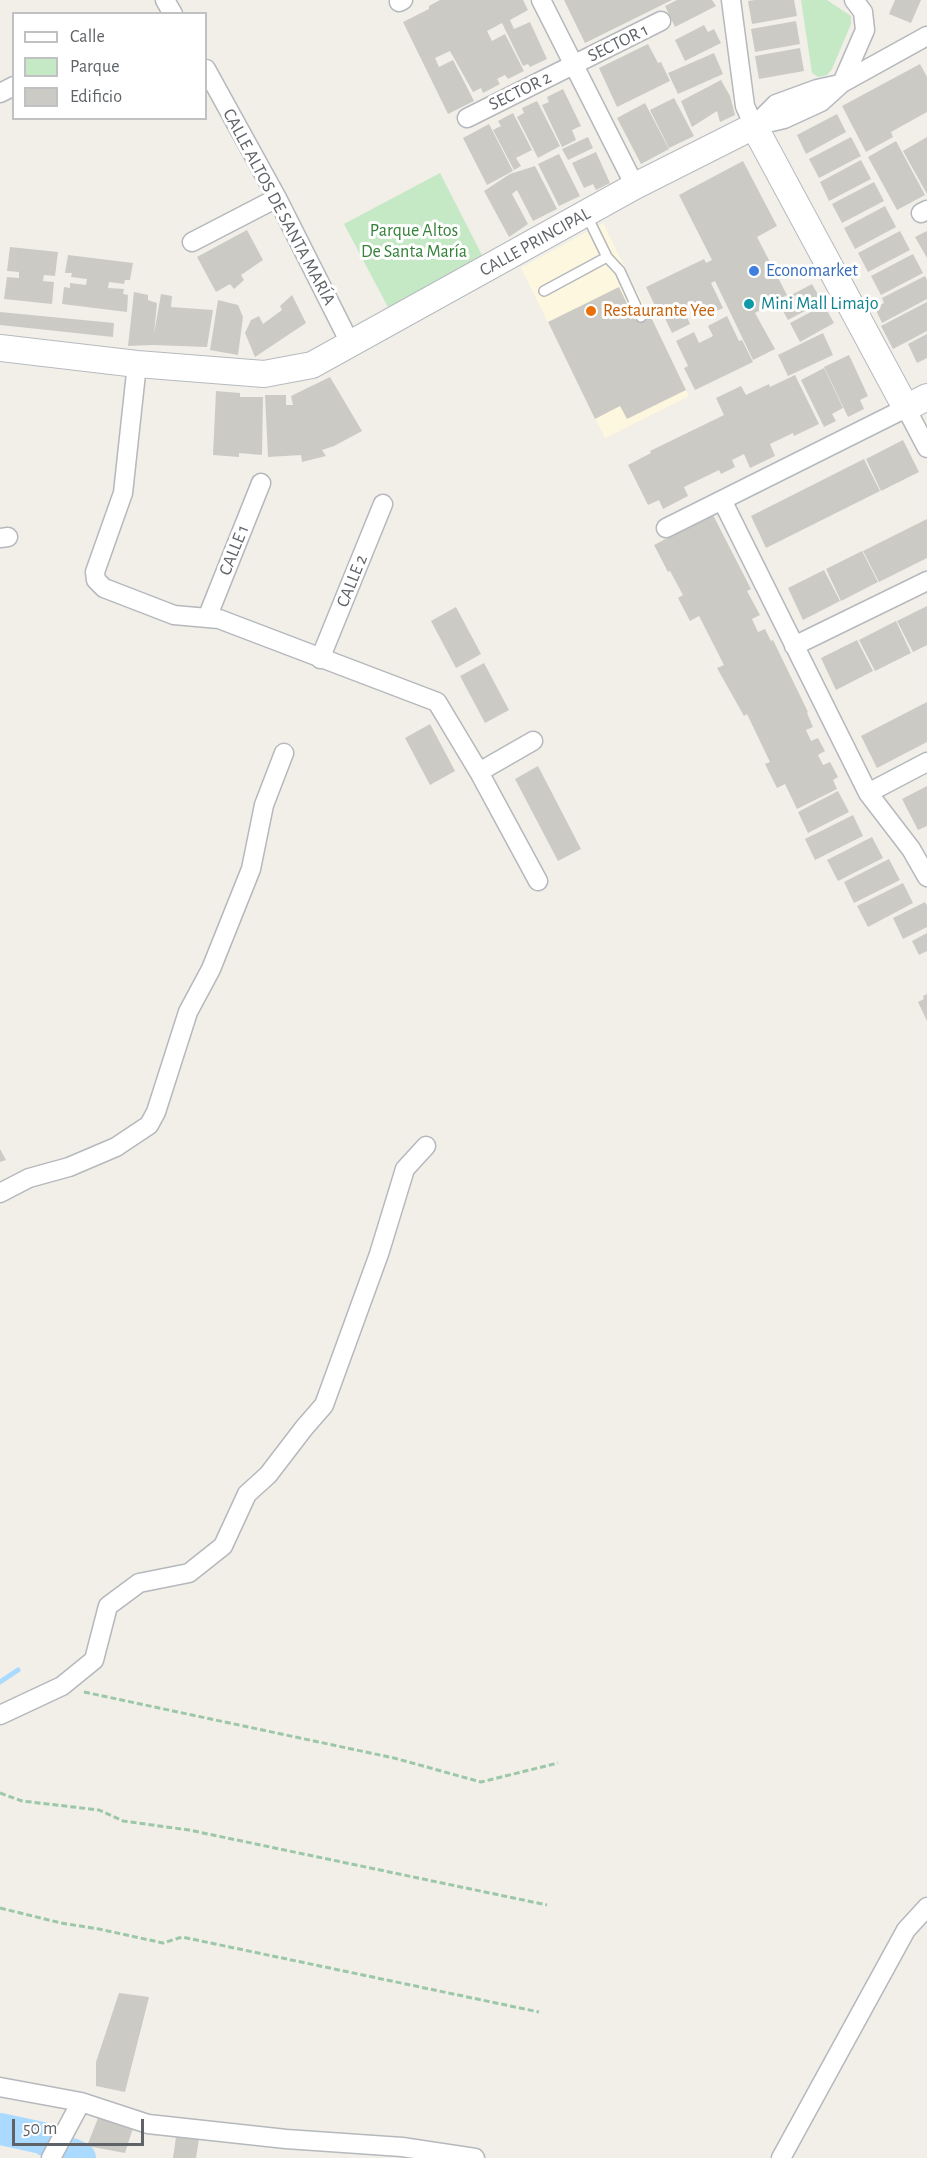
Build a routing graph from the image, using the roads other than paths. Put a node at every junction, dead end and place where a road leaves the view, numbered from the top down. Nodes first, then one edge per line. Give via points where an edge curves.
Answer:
1 (541, 0) edge
2 (731, 0) edge
3 (854, 0) edge
4 (662, 21) dead end
5 (927, 36) edge
6 (574, 65) junction
7 (207, 71) edge
8 (843, 83) junction
9 (467, 118) dead end
10 (754, 126) junction
11 (635, 186) junction
12 (277, 198) junction
13 (586, 214) junction
14 (192, 242) dead end
15 (607, 257) junction
16 (544, 291) dead end
17 (641, 316) dead end
18 (351, 345) junction
19 (0, 348) edge
20 (137, 364) junction
21 (916, 402) edge
22 (927, 448) edge
23 (261, 483) dead end
24 (722, 500) junction
25 (383, 504) dead end
26 (666, 528) dead end
27 (927, 581) edge
28 (207, 618) junction
29 (794, 646) junction
30 (320, 659) junction
31 (533, 741) dead end
32 (284, 753) dead end
33 (927, 762) edge
34 (479, 772) junction
35 (868, 793) junction
36 (927, 878) edge
37 (538, 882) dead end
38 (426, 1146) dead end
39 (0, 1193) edge
40 (0, 1715) edge
41 (927, 1906) edge
42 (0, 2087) edge
43 (81, 2102) junction
44 (51, 2158) edge
45 (475, 2158) edge
46 (782, 2158) edge

1 - 6 street
2 - 10 street via 745,106
3 - 8 street via 863,12 865,30
4 - 6 street, SECTOR 1
5 - 8 street
6 - 9 street, SECTOR 2
6 - 11 street
7 - 12 street, CALLE ALTOS DE SANTA MARÍA
8 - 10 street via 777,104
10 - 11 street, CALLE PRINCIPAL
10 - 21 street
11 - 13 street, CALLE PRINCIPAL
12 - 14 street
12 - 18 street, CALLE ALTOS DE SANTA MARÍA
13 - 15 lane
13 - 18 street, CALLE PRINCIPAL
15 - 16 lane
15 - 17 lane via 620,272
18 - 20 street, CALLE PRINCIPAL via 312,365 264,374
19 - 20 street, CALLE PRINCIPAL
20 - 28 street via 123,493 95,572 96,580 104,588 174,615
21 - 22 street
21 - 24 street
23 - 28 street, CALLE 1
24 - 26 street
24 - 29 street
25 - 30 street, CALLE 2
27 - 29 street
28 - 30 street via 219,619
29 - 35 street
30 - 34 street via 437,702
31 - 34 street
32 - 39 street via 264,805 251,869 211,969 188,1012 149,1125 116,1148 29,1178
33 - 35 street
34 - 37 street
35 - 36 street via 911,849
38 - 40 street via 405,1169 379,1254 324,1405 268,1475 247,1494 223,1546 189,1573 140,1583 108,1606 94,1660 62,1686
41 - 46 street via 902,1939
42 - 43 street
43 - 44 street
43 - 45 street via 148,2124 402,2147

